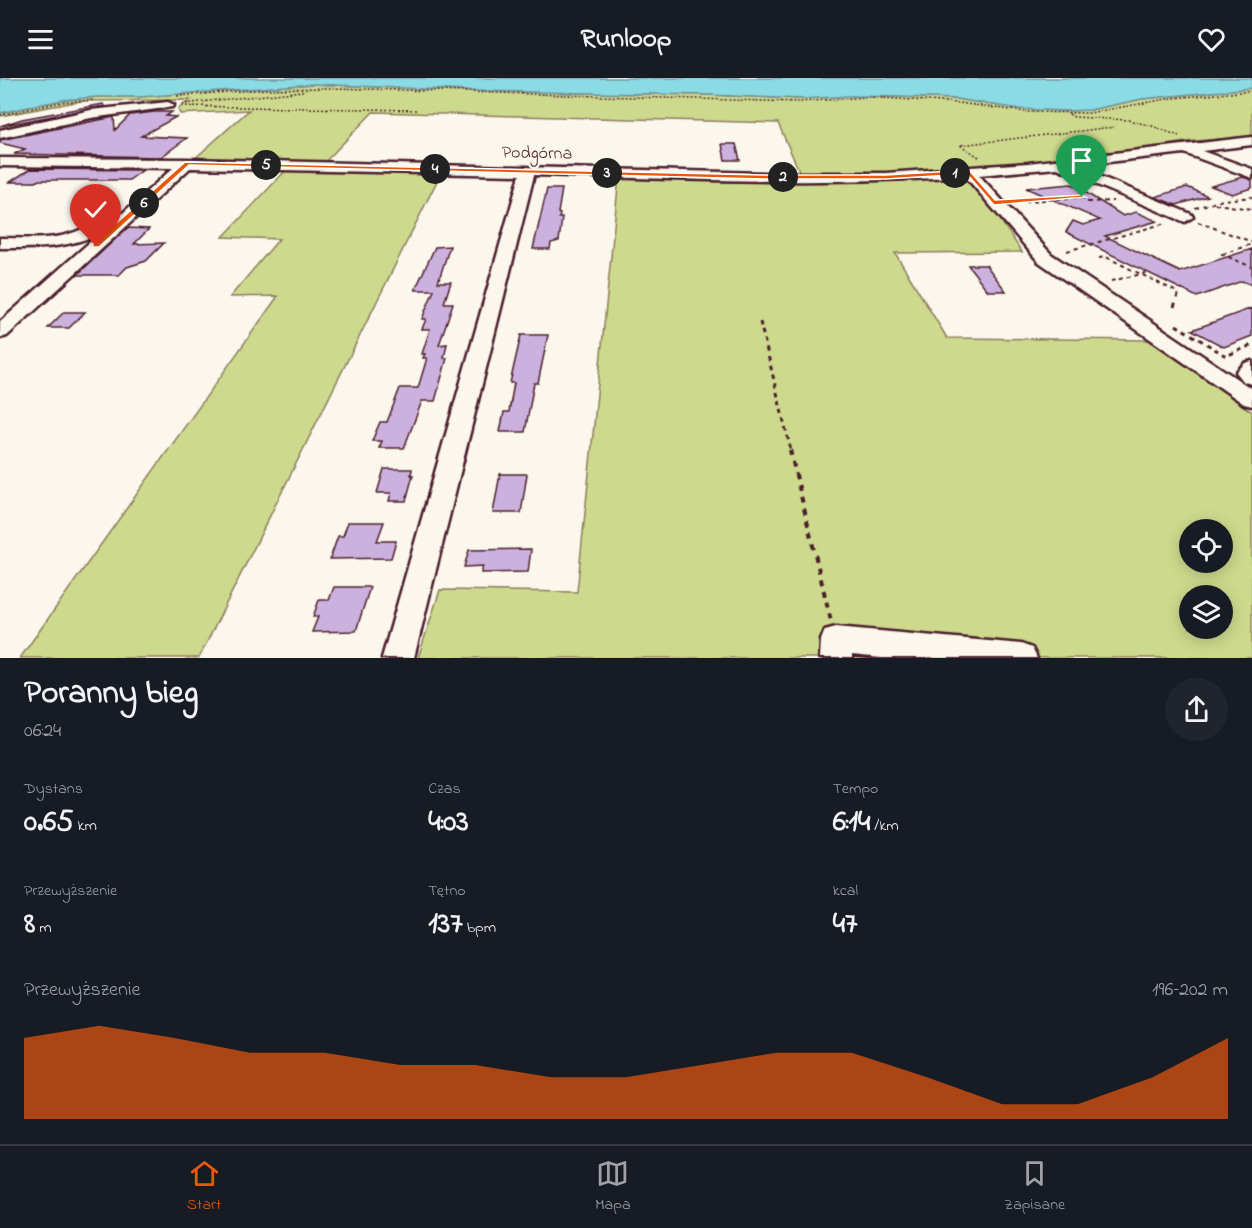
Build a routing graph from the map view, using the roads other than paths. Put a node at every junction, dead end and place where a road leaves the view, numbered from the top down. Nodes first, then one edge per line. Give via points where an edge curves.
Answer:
1 (170, 101) road end
2 (0, 134) edge
3 (1248, 143) edge
4 (1184, 144) junction
5 (0, 162) edge
6 (187, 164) junction
7 (1060, 164) junction
8 (528, 171) junction
9 (969, 172) junction
10 (1252, 174) edge
11 (144, 202) junction
12 (1185, 217) road end
13 (0, 243) edge
14 (0, 332) edge
15 (1252, 368) edge
16 (1252, 377) edge
17 (1252, 399) edge
18 (836, 649) edge
19 (398, 658) edge
20 (1021, 658) edge

1 - 2 street
3 - 4 street, Podgórna
4 - 7 street, Podgórna
4 - 10 street
5 - 6 street, Podgórna
6 - 8 street, Podgórna
6 - 11 street
7 - 9 street, Podgórna
7 - 12 street
8 - 9 street, Podgórna via 765,177
8 - 19 street
9 - 17 street via 1045,258
11 - 13 street via 119,212 88,235 57,243
11 - 14 street
15 - 16 street via 1247,372
18 - 20 street

